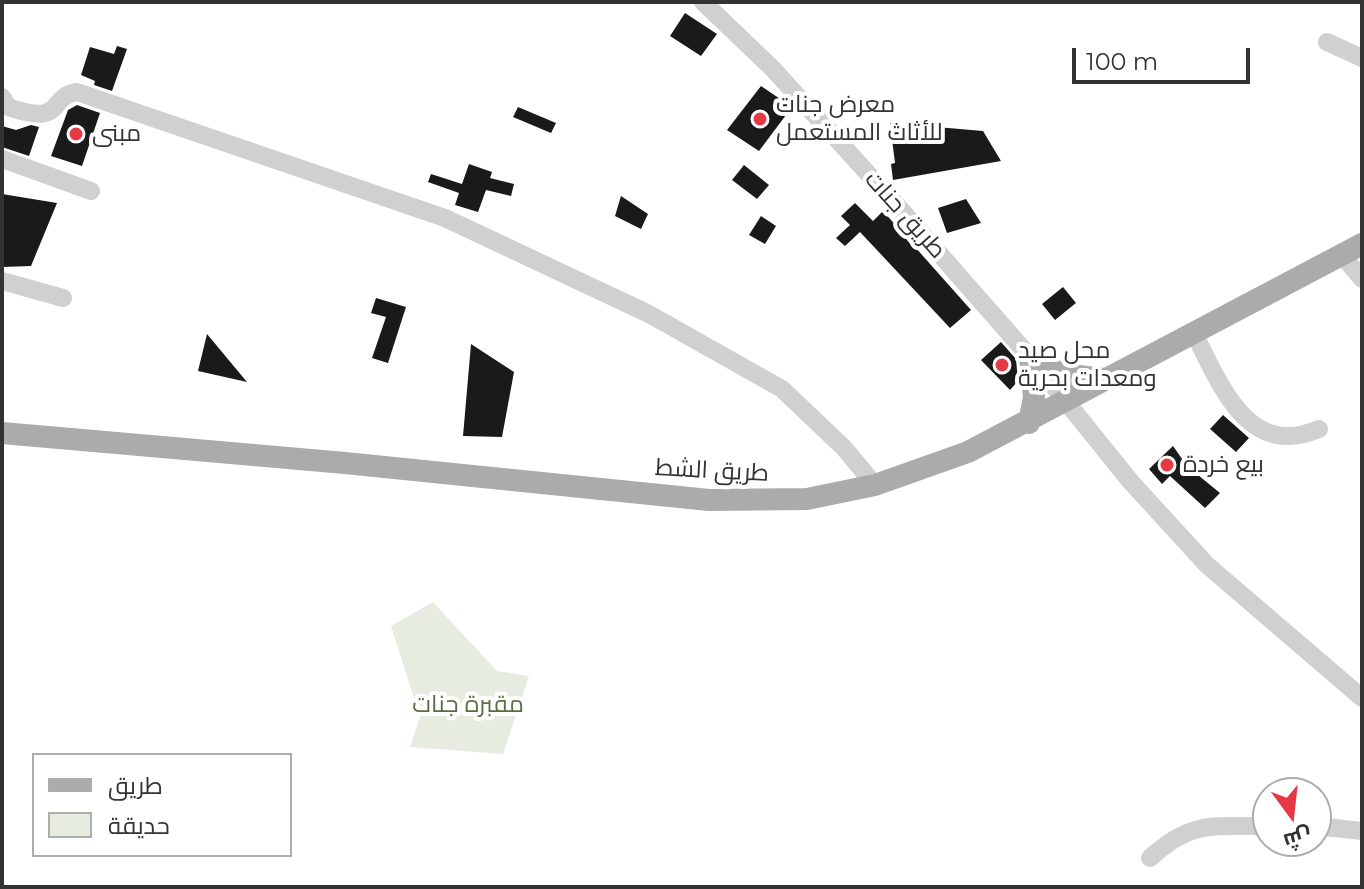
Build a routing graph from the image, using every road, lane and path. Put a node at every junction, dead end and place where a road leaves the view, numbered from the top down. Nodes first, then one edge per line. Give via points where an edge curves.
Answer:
1 (703, 2) edge
2 (1327, 42) dead end
3 (1362, 58) edge
4 (2, 97) edge
5 (2, 159) edge
6 (91, 191) dead end
7 (1362, 244) edge
8 (1342, 255) junction
9 (1362, 279) edge
10 (2, 281) edge
11 (63, 298) dead end
12 (1195, 335) junction
13 (1030, 357) junction
14 (1106, 379) junction
15 (1065, 402) junction
16 (1029, 423) junction
17 (1319, 429) dead end
18 (2, 433) edge
19 (875, 485) junction
20 (1362, 698) edge
21 (1252, 826) edge
22 (1332, 828) edge
23 (1362, 831) edge
24 (1150, 858) dead end

1 - 13 street, طريق جنات via 773,69
2 - 3 street
4 - 19 street via 8,107 44,115 77,92 445,218 649,314 782,389
5 - 6 street
7 - 8 main road, طريق الشط
8 - 9 street
8 - 12 main road, طريق الشط
10 - 11 street
12 - 14 main road, طريق الشط
12 - 17 street via 1223,389 1253,425 1285,437
13 - 14 main road via 1061,374
13 - 15 street, طريق جنات
13 - 16 main road via 1034,397
14 - 15 main road, طريق الشط
15 - 16 main road, طريق الشط
15 - 20 street, طريق جنات via 1207,565
16 - 19 main road, طريق الشط via 954,458
18 - 19 main road, طريق الشط via 709,500 807,499
21 - 24 street via 1185,831
22 - 23 street

